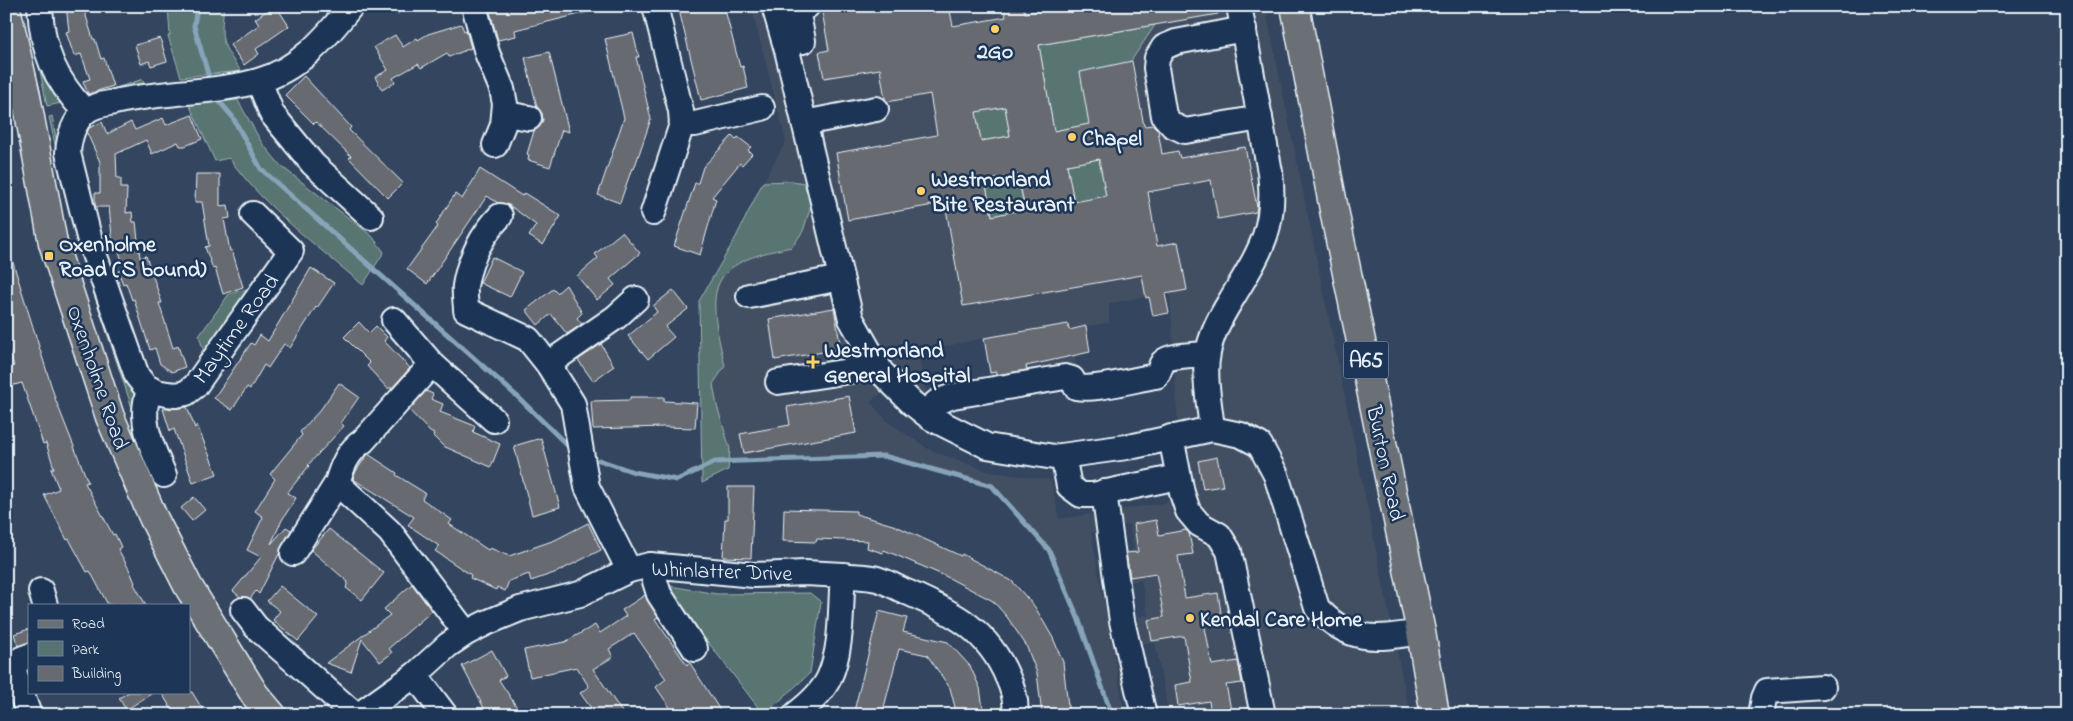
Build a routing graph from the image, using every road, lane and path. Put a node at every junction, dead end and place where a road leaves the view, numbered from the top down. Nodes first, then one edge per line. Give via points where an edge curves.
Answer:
1 (40, 6) edge
2 (351, 6) edge
3 (474, 6) edge
4 (655, 6) edge
5 (774, 6) edge
6 (807, 6) edge
7 (1239, 6) edge
8 (1295, 6) edge
9 (6, 8) edge
10 (1244, 30) junction
11 (803, 41) dead end
12 (258, 81) junction
13 (762, 108) dead end
14 (876, 108) dead end
15 (86, 112) junction
16 (506, 114) junction
17 (529, 118) dead end
18 (1260, 118) junction
19 (804, 123) junction
20 (682, 124) junction
21 (495, 145) dead end
22 (653, 212) dead end
23 (253, 214) dead end
24 (500, 216) dead end
25 (371, 217) dead end
26 (841, 278) junction
27 (749, 296) dead end
28 (636, 299) dead end
29 (394, 320) dead end
30 (1207, 354) junction
31 (432, 364) junction
32 (548, 364) junction
33 (877, 364) junction
34 (778, 382) dead end
35 (150, 389) junction
36 (925, 413) junction
37 (494, 420) dead end
38 (1212, 429) junction
39 (1171, 438) junction
40 (1063, 456) junction
41 (164, 475) dead end
42 (1178, 477) junction
43 (337, 483) junction
44 (1104, 492) junction
45 (293, 553) dead end
46 (639, 568) junction
47 (843, 576) junction
48 (243, 610) dead end
49 (1421, 632) junction
50 (466, 633) junction
51 (695, 649) dead end
52 (22, 666) edge
53 (415, 674) junction
54 (1823, 687) dead end
55 (27, 714) edge
56 (272, 715) edge
57 (355, 715) edge
58 (360, 715) edge
59 (444, 715) edge
60 (795, 715) edge
61 (1015, 715) edge
62 (1144, 715) edge
63 (1263, 715) edge
64 (1435, 715) edge
65 (1761, 715) edge

1 - 15 street via 43,38 51,62 65,89
2 - 12 street via 317,46 297,63
3 - 16 street via 487,53 502,89
4 - 20 street
5 - 19 street
6 - 11 street via 797,9
7 - 10 street
8 - 49 main road, Burton Road / A65
9 - 56 main road, Oxenholme Road via 53,243 110,417 153,517 188,586 250,688
10 - 18 street
10 - 18 street via 1164,47 1157,58 1156,68 1162,106 1164,116 1172,125 1185,131
12 - 15 street via 125,99
12 - 25 street via 272,114 313,164
13 - 20 street via 695,124
14 - 19 street
15 - 35 street via 74,128 68,153 91,245 131,364 141,382
16 - 17 street
16 - 21 street
18 - 30 street via 1274,196 1272,214 1261,247 1219,321
19 - 26 street
20 - 22 street
23 - 35 street, Maytime Road via 290,251 195,386 176,395
24 - 32 street via 487,229 474,256 465,287 466,310 479,325 494,322 528,339
26 - 27 street
26 - 33 street via 851,318
28 - 32 street
29 - 31 street
30 - 36 street via 1167,358 1156,376 1082,388 1064,377 953,396 937,402
30 - 38 street
31 - 37 street
31 - 43 street via 363,441 352,448
32 - 46 street via 573,404 587,487
33 - 34 street
33 - 36 street via 912,404
35 - 41 street via 144,413 146,427
36 - 40 street via 987,446
38 - 39 street
38 - 49 street via 1240,434 1260,445 1276,475 1317,608 1330,622 1349,633 1367,636
39 - 40 street
39 - 42 street
40 - 44 street via 1069,486 1081,495
42 - 44 street
42 - 63 street via 1188,511 1199,524 1220,535 1229,551
43 - 45 street
43 - 50 street via 390,532
44 - 62 street via 1122,621
46 - 47 street, Whinlatter Drive
46 - 50 street, Whinlatter Drive via 580,594 520,609
46 - 51 street
47 - 60 street via 837,650 828,679 811,703
47 - 61 street, Whinlatter Drive via 877,579 966,622 987,641 1003,665 1012,688
48 - 57 street via 256,627
49 - 64 main road, Burton Road / A65
50 - 53 street, Whinlatter Drive
52 - 55 street
53 - 58 street, Whinlatter Drive
53 - 59 street
54 - 65 street via 1767,690

